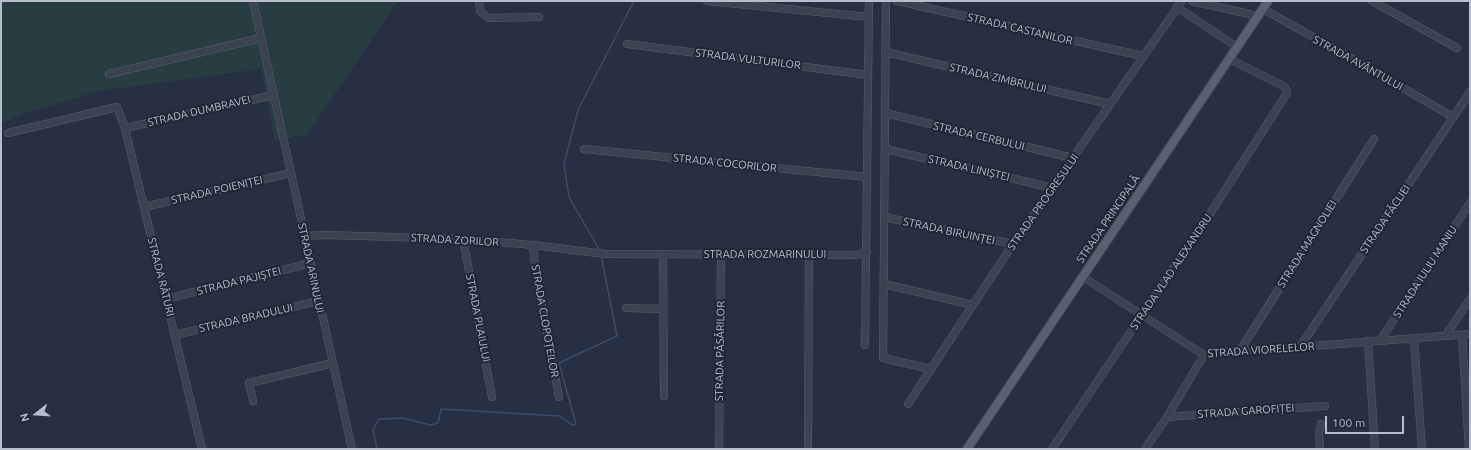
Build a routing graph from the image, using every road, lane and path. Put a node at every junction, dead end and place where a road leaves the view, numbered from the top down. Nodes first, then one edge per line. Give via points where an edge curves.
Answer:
1 (253, 1) edge
2 (480, 1) edge
3 (707, 1) edge
4 (869, 1) edge
5 (886, 1) edge
6 (897, 1) edge
7 (1192, 1) edge
8 (1268, 1) edge
9 (1372, 1) edge
10 (1180, 4) edge
11 (1260, 13) junction
12 (538, 17) dead end
13 (869, 17) junction
14 (261, 38) junction
15 (627, 44) dead end
16 (1237, 46) junction
17 (1457, 48) dead end
18 (886, 52) junction
19 (1143, 56) junction
20 (1228, 59) junction
21 (109, 74) dead end
22 (868, 75) junction
23 (1470, 92) edge
24 (274, 95) junction
25 (1110, 104) junction
26 (885, 113) junction
27 (1453, 117) junction
28 (125, 128) junction
29 (8, 132) dead end
30 (1374, 138) dead end
31 (584, 149) dead end
32 (885, 149) junction
33 (1073, 158) junction
34 (291, 173) junction
35 (867, 177) junction
36 (1053, 188) junction
37 (1470, 204) edge
38 (144, 208) junction
39 (884, 217) junction
40 (304, 236) junction
41 (463, 239) junction
42 (1013, 244) junction
43 (534, 245) junction
44 (867, 252) junction
45 (605, 254) joint
46 (663, 254) junction
47 (721, 254) junction
48 (809, 254) junction
49 (311, 263) junction
50 (1083, 277) junction
51 (884, 284) junction
52 (166, 299) junction
53 (1470, 299) edge
54 (318, 301) junction
55 (973, 305) junction
56 (626, 308) dead end
57 (663, 309) junction
58 (1141, 315) junction
59 (1462, 334) junction
60 (1470, 334) edge
61 (175, 335) junction
62 (1446, 335) junction
63 (1414, 338) junction
64 (1368, 341) junction
65 (1380, 341) junction
66 (865, 345) dead end
67 (1300, 347) junction
68 (1241, 350) junction
69 (1204, 355) junction
70 (333, 363) junction
71 (931, 369) junction
72 (664, 396) dead end
73 (492, 397) dead end
74 (559, 397) dead end
75 (253, 401) dead end
76 (908, 404) dead end
77 (1325, 406) dead end
78 (1167, 417) junction
79 (1321, 424) dead end
80 (202, 449) edge
81 (352, 449) edge
82 (720, 449) edge
83 (808, 449) edge
84 (967, 449) edge
85 (1052, 449) edge
86 (1145, 449) edge
87 (1320, 449) edge
88 (1375, 449) edge
89 (1422, 449) edge
90 (1469, 449) edge

1 - 14 street, STRADA ARINULUI
2 - 12 street via 480,11 488,18
3 - 13 street
4 - 13 street
5 - 18 street
6 - 19 street, STRADA CASTANILOR
7 - 11 street, STRADA AVÂNTULUI
8 - 11 main road, STRADA PRINCIPALĂ
9 - 17 street
10 - 16 street
10 - 19 street, STRADA PROGRESULUI
11 - 16 main road, STRADA PRINCIPALĂ
11 - 27 street, STRADA AVÂNTULUI via 1367,67
13 - 22 street
14 - 21 street
14 - 24 street, STRADA ARINULUI
15 - 22 street, STRADA VULTURILOR
16 - 20 main road, STRADA PRINCIPALĂ
18 - 25 street, STRADA ZIMBRULUI
18 - 26 street
19 - 25 street, STRADA PROGRESULUI
20 - 50 main road, STRADA PRINCIPALĂ
20 - 58 street, STRADA VLAD ALEXANDRU via 1286,87 1287,93
22 - 35 street
23 - 27 street, STRADA FĂCLIEI
24 - 28 street, STRADA DUMBRAVEI
24 - 34 street, STRADA ARINULUI
25 - 33 street, STRADA PROGRESULUI
26 - 32 street
26 - 33 street, STRADA CERBULUI
27 - 67 street, STRADA FĂCLIEI
28 - 29 street, STRADA RÂTURI via 117,107
28 - 38 street, STRADA RÂTURI
30 - 68 street, STRADA MAGNOLIEI
31 - 35 street, STRADA COCORILOR
32 - 36 street, STRADA LINIȘTEI
32 - 39 street
33 - 36 street, STRADA PROGRESULUI
34 - 38 street, STRADA POIENIȚEI
34 - 40 street, STRADA ARINULUI
35 - 44 street
36 - 42 street, STRADA PROGRESULUI
37 - 65 street, STRADA IULIU MANIU
38 - 52 street, STRADA RÂTURI
39 - 42 street, STRADA BIRUINȚEI
39 - 51 street
40 - 41 street, STRADA ZORILOR
40 - 49 street, STRADA ARINULUI
41 - 43 street, STRADA ZORILOR
41 - 73 street, STRADA PLAIULUI
42 - 55 street, STRADA PROGRESULUI
43 - 45 street, STRADA ZORILOR
43 - 74 street, STRADA CLOPOȚEILOR via 535,268
44 - 48 street, STRADA ROZMARINULUI via 856,255
44 - 66 street
45 - 46 street, STRADA ROZMARINULUI
46 - 47 street, STRADA ROZMARINULUI
46 - 57 street
47 - 48 street, STRADA ROZMARINULUI
47 - 82 street, STRADA PĂSĂRILOR
48 - 83 street
49 - 52 street, STRADA PAJIȘTEI
49 - 54 street, STRADA ARINULUI
50 - 58 street, STRADA VIORELELOR
50 - 84 main road, STRADA PRINCIPALĂ
51 - 55 street
51 - 71 street via 883,358
52 - 61 street, STRADA RÂTURI
53 - 62 street
54 - 61 street, STRADA BRADULUI
54 - 70 street, STRADA ARINULUI
55 - 71 street, STRADA PROGRESULUI
56 - 57 street
57 - 72 street
58 - 69 street, STRADA VIORELELOR
58 - 85 street, STRADA VLAD ALEXANDRU
59 - 60 street
59 - 62 street
59 - 90 street
61 - 80 street, STRADA RÂTURI
62 - 63 street, STRADA VIORELELOR
63 - 65 street, STRADA VIORELELOR
63 - 89 street
64 - 65 street, STRADA VIORELELOR
64 - 67 street, STRADA VIORELELOR
64 - 88 street
67 - 68 street, STRADA VIORELELOR
68 - 69 street, STRADA VIORELELOR
69 - 78 street
70 - 75 street via 249,383
70 - 81 street, STRADA ARINULUI
71 - 76 street, STRADA PROGRESULUI
77 - 78 street, STRADA GAROFIȚEI
78 - 86 street
79 - 87 street

